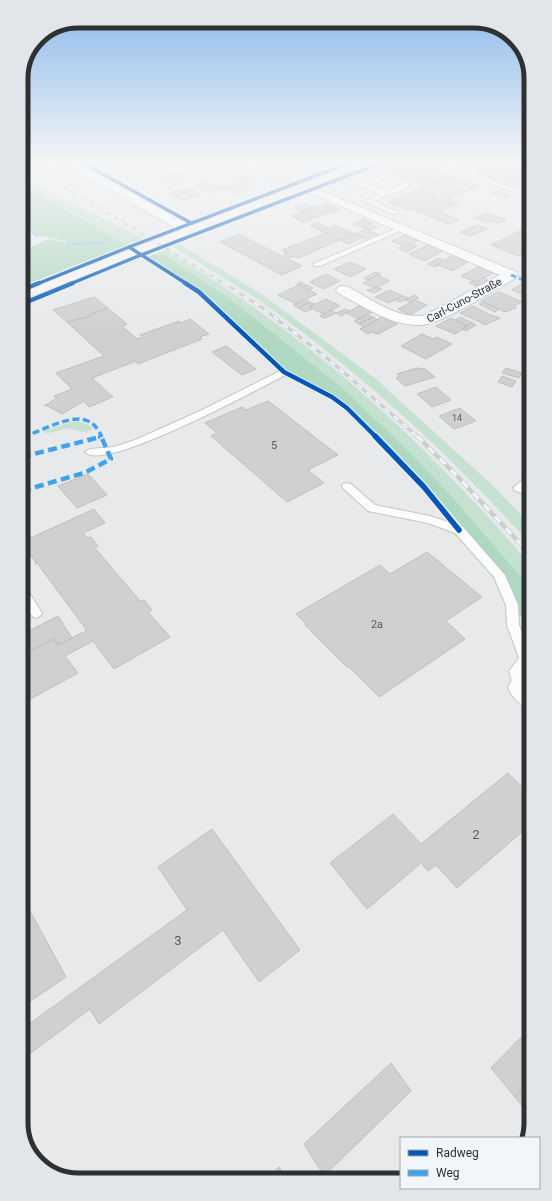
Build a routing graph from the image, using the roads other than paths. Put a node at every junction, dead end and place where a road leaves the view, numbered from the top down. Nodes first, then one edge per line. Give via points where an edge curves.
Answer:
1 (169, 219) edge
2 (221, 219) edge
3 (381, 219) edge
4 (402, 228) junction
5 (190, 231) junction
6 (317, 264) dead end
7 (343, 290) dead end
8 (28, 294) edge
9 (284, 372) dead end
10 (90, 452) dead end
11 (524, 484) edge
12 (347, 486) dead end
13 (524, 491) edge
14 (28, 600) edge
15 (36, 613) dead end
16 (524, 653) edge
17 (524, 660) edge
18 (524, 691) edge

1 - 5 street
2 - 5 street
3 - 4 street, Carl-Cuno-Straße
4 - 6 lane
4 - 7 street, Carl-Cuno-Straße via 511,275 431,320 422,322 402,320
5 - 8 street
9 - 10 lane via 171,428 120,449 100,454
11 - 13 lane via 518,488
12 - 16 lane via 372,508 430,520 459,530 499,574 512,605 513,625
14 - 15 lane
17 - 18 lane via 515,671

